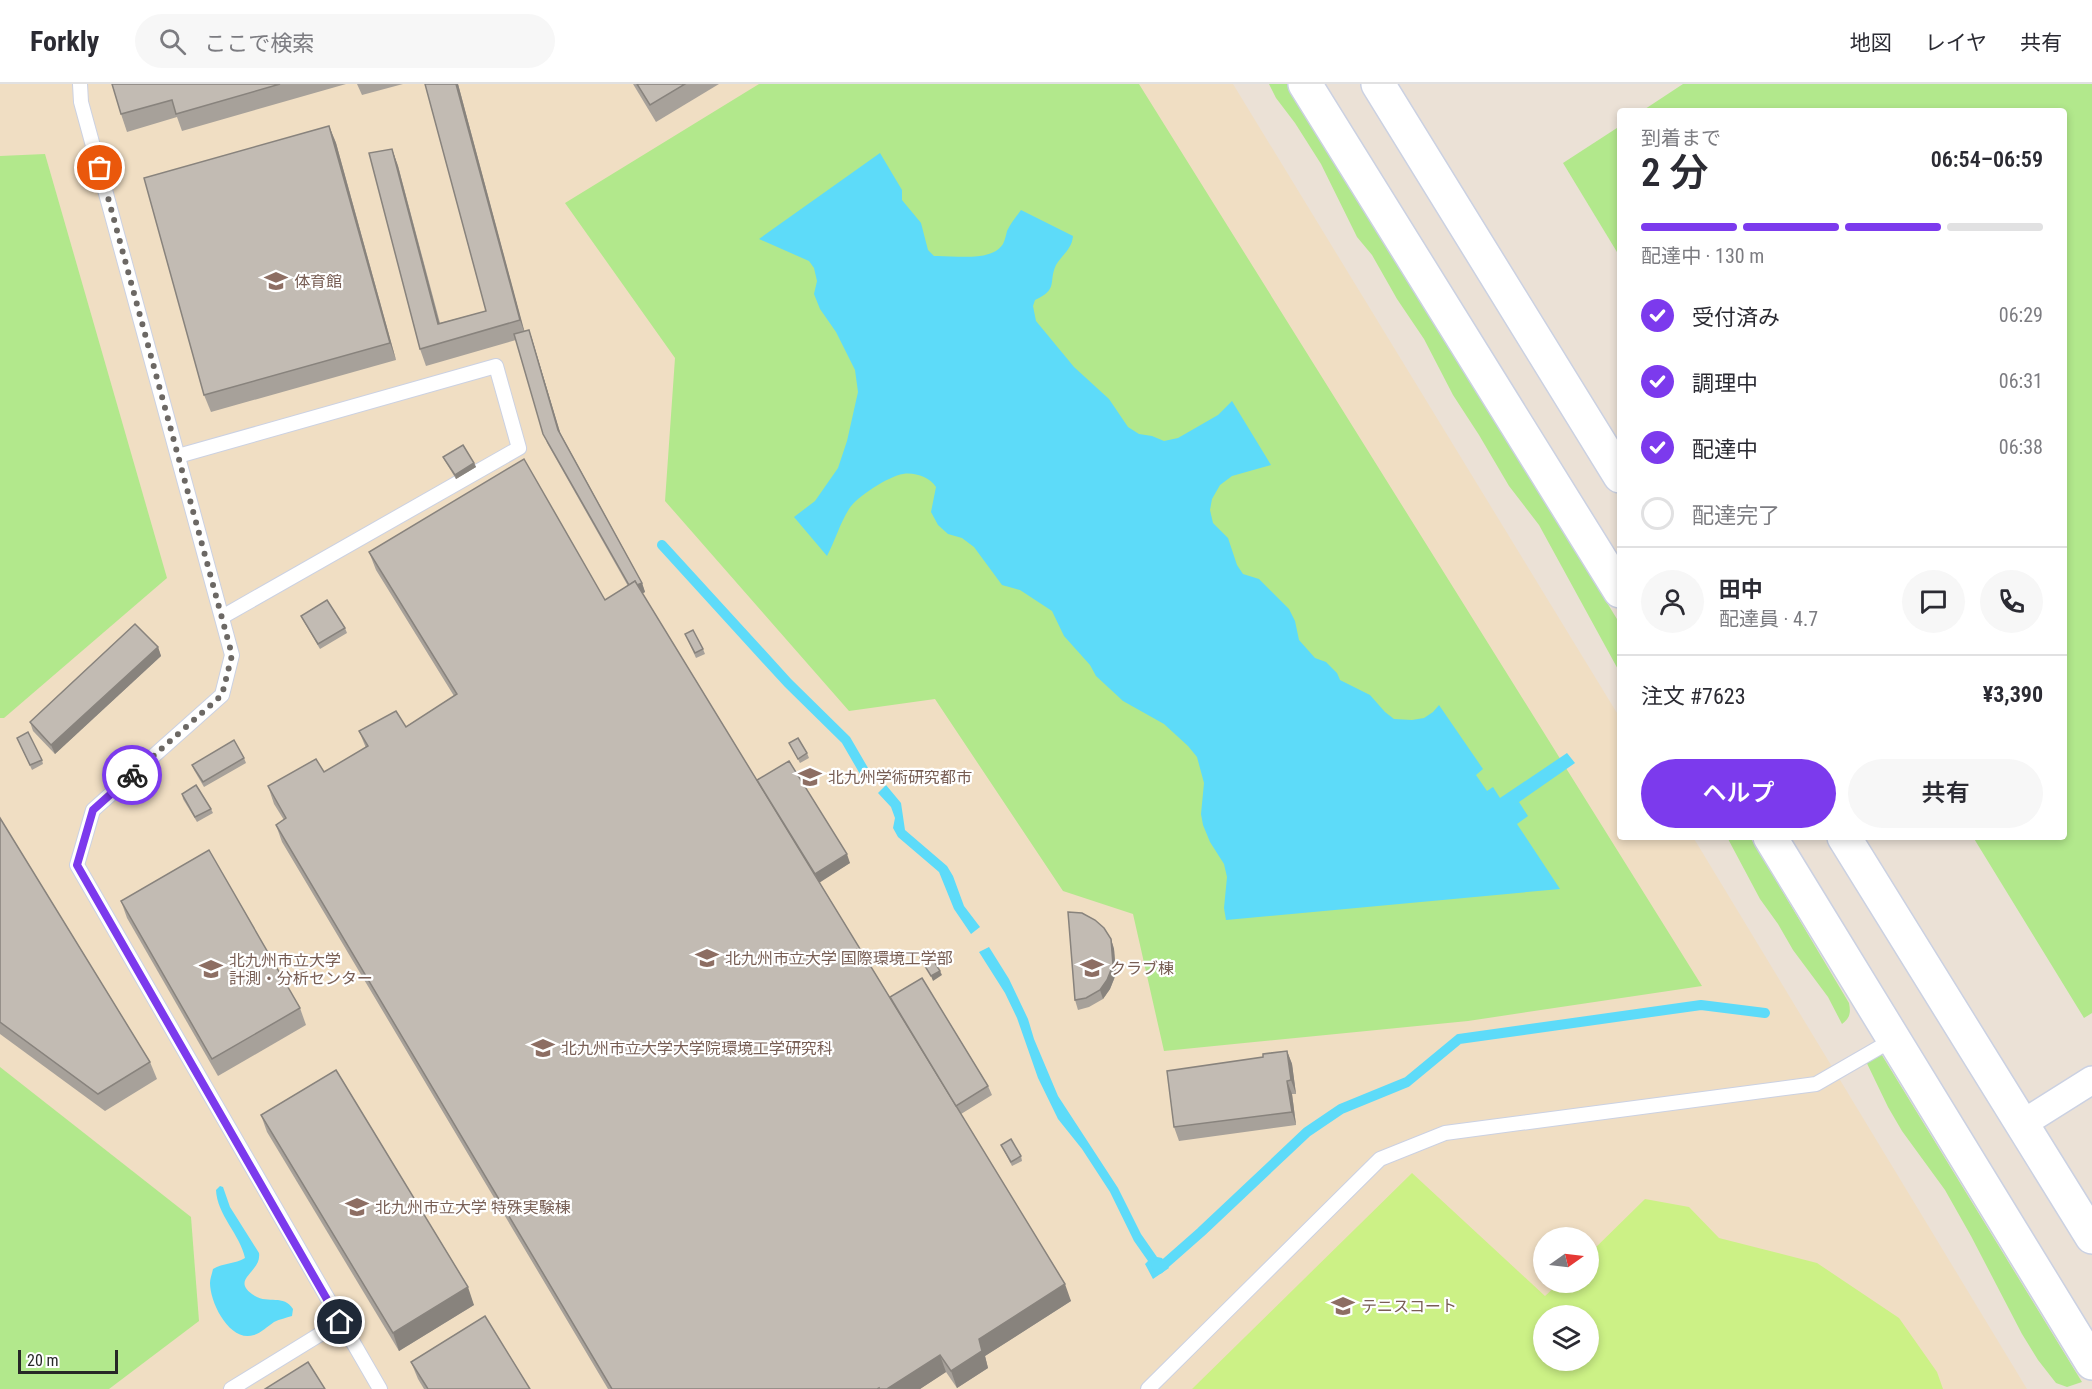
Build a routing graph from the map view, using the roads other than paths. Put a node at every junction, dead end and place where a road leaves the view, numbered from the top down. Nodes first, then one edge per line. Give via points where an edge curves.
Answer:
1 (80, 84) edge
2 (1305, 84) edge
3 (1378, 84) edge
4 (178, 456) junction
5 (1617, 471) edge
6 (1617, 586) edge
7 (222, 617) junction
8 (1772, 840) edge
9 (1846, 840) edge
10 (1894, 1039) junction
11 (2092, 1080) edge
12 (2022, 1124) junction
13 (2092, 1237) edge
14 (340, 1322) junction
15 (2092, 1363) edge
16 (231, 1389) edge
17 (380, 1389) edge
18 (1148, 1389) edge

1 - 4 lane via 81,102
2 - 6 street
3 - 5 street
4 - 7 lane
4 - 7 lane via 496,366 519,448
7 - 14 lane via 232,655 222,695 93,810 77,865
8 - 10 street
9 - 12 street
10 - 15 street
10 - 18 lane via 1816,1084 1445,1133 1380,1159
11 - 12 street
12 - 13 street
14 - 16 lane
14 - 17 lane

